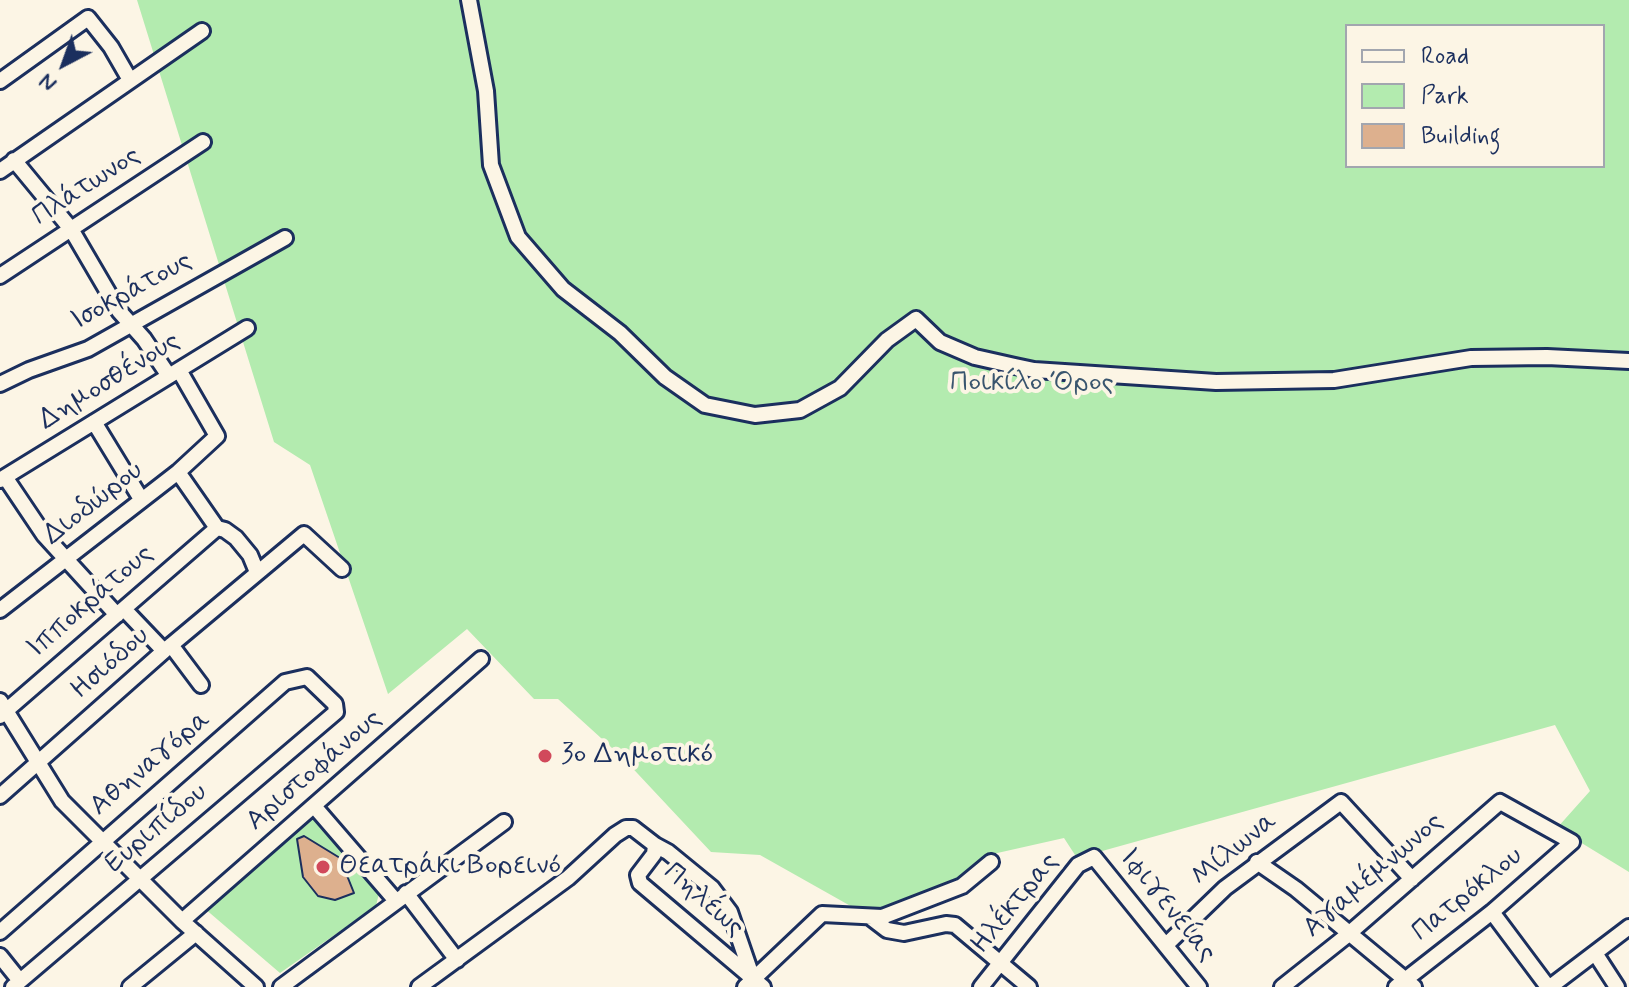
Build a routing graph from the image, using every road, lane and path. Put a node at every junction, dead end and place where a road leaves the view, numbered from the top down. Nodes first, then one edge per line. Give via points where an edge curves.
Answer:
1 (469, 0) edge
2 (202, 31) dead end
3 (130, 80) junction
4 (0, 81) edge
5 (203, 142) dead end
6 (14, 160) junction
7 (0, 171) edge
8 (71, 229) junction
9 (285, 238) dead end
10 (0, 276) edge
11 (129, 324) junction
12 (247, 328) dead end
13 (1629, 361) edge
14 (174, 373) junction
15 (0, 384) edge
16 (94, 422) junction
17 (178, 472) junction
18 (2, 478) edge
19 (141, 499) junction
20 (217, 528) junction
21 (66, 558) junction
22 (342, 569) dead end
23 (257, 572) junction
24 (0, 610) edge
25 (120, 612) junction
26 (167, 648) junction
27 (481, 659) dead end
28 (201, 685) dead end
29 (2, 709) edge
30 (336, 712) joint
31 (38, 764) junction
32 (0, 796) edge
33 (314, 806) junction
34 (504, 822) dead end
35 (102, 840) junction
36 (1572, 842) joint
37 (655, 845) junction
38 (1094, 857) joint
39 (991, 862) dead end
40 (1257, 862) junction
41 (140, 878) junction
42 (1412, 879) junction
43 (401, 897) junction
44 (1492, 912) junction
45 (870, 917) junction
46 (182, 921) junction
47 (1629, 927) edge
48 (0, 932) edge
49 (1350, 932) junction
50 (196, 933) junction
51 (1166, 945) junction
52 (1595, 953) junction
53 (0, 956) edge
54 (457, 960) junction
55 (1000, 965) junction
56 (20, 980) edge
57 (754, 984) edge
58 (1405, 985) edge
59 (37, 987) edge
60 (130, 987) edge
61 (256, 987) edge
62 (281, 987) edge
63 (419, 987) edge
64 (981, 987) edge
65 (1029, 987) edge
66 (1199, 987) edge
67 (1282, 987) edge
68 (1549, 987) edge
69 (1617, 987) edge

1 - 13 street via 486,91 491,165 518,237 563,289 705,405 755,415 800,410 840,388 916,319 940,342 975,357 1034,370 1216,382 1334,380 1471,358
2 - 3 street
3 - 4 street via 88,18
3 - 6 street
5 - 8 street, Πλάτωνος
6 - 7 street
6 - 8 street
8 - 10 street, Πλάτωνος
8 - 11 street
9 - 11 street, Ισοκράτους
11 - 14 street
11 - 15 street, Ισοκράτους via 88,349
12 - 14 street, Δημοσθένους
14 - 16 street, Δημοσθένους
14 - 17 street, Διοδώρου via 217,436
16 - 18 street, Δημοσθένους
16 - 19 street
17 - 19 street, Διοδώρου
17 - 20 street
18 - 21 street
19 - 21 street, Διοδώρου
20 - 23 street via 236,538
20 - 25 street, Ιπποκράτους
21 - 24 street, Διοδώρου
21 - 25 street
22 - 23 street, Ησιόδου via 304,534
23 - 26 street, Ησιόδου
25 - 26 street
25 - 29 street, Ιπποκράτους
26 - 28 street
26 - 31 street, Ησιόδου
27 - 33 street, Αριστοφάνους
29 - 31 street
30 - 35 street, Αθηναγόρα via 335,704 307,677 285,682
30 - 41 street, Ευριπίδου
31 - 32 street, Ησιόδου
31 - 35 street via 62,801
33 - 43 street
33 - 46 street, Αριστοφάνους
34 - 43 street
35 - 41 street
35 - 48 street, Αθηναγόρα
36 - 42 street, Αγαμέμνωνος via 1500,802
36 - 44 street, Πατρόκλου
37 - 54 street, Πηλέως via 633,828 622,830 568,878
37 - 57 street via 712,888 730,912
37 - 57 street, Πηλέως via 638,875 640,883
38 - 51 street, Ιφιγενείας
38 - 55 street, Ηλέκτρας via 1078,865
39 - 45 street via 962,886
40 - 42 street, Μίλωνα via 1341,802
40 - 49 street
40 - 51 street, Μίλωνα
41 - 46 street
41 - 56 street, Ευριπίδου
42 - 49 street, Αγαμέμνωνος
43 - 54 street
43 - 62 street
44 - 58 street, Πατρόκλου
44 - 68 street
45 - 55 street via 887,930 904,933 955,925
45 - 57 street via 822,914
46 - 50 street
47 - 52 street
49 - 58 street
49 - 67 street, Αγαμέμνωνος
50 - 60 street
50 - 61 street
51 - 66 street, Ιφιγενείας
52 - 68 street
52 - 69 street
53 - 56 street
54 - 63 street
55 - 64 street, Ηλέκτρας
55 - 65 street
56 - 59 street

